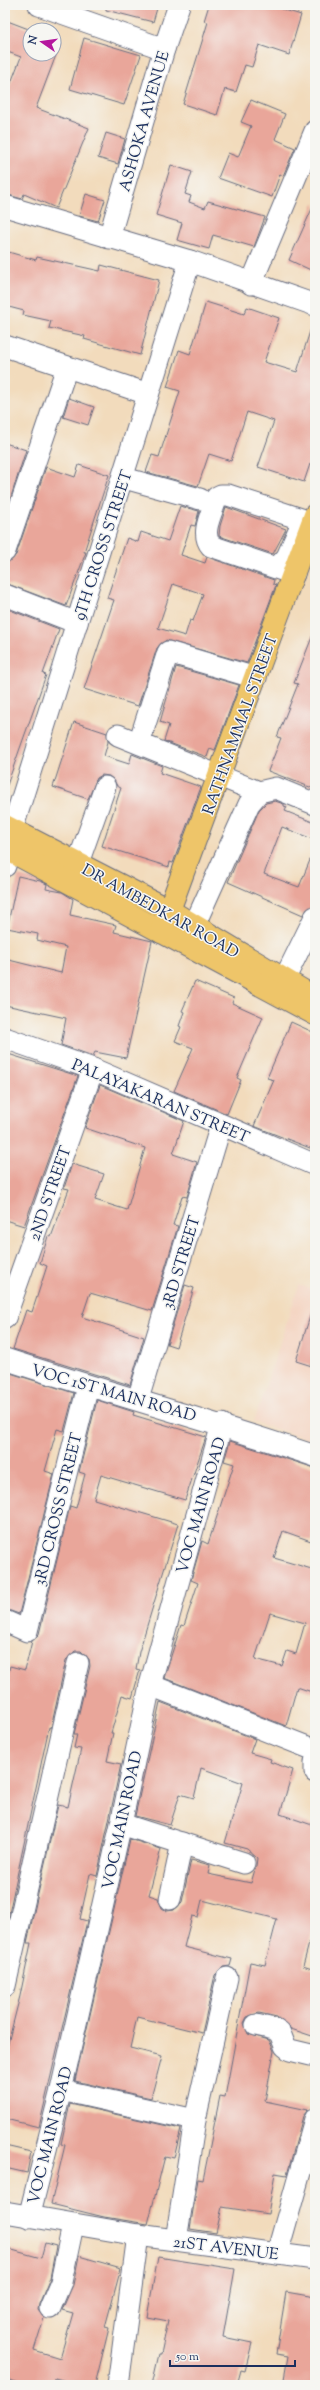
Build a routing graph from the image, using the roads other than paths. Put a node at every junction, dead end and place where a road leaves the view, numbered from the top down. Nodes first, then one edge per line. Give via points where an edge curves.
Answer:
1 (39, 5) edge
2 (179, 5) edge
3 (164, 49) junction
4 (315, 130) edge
5 (5, 206) edge
6 (109, 238) junction
7 (190, 261) junction
8 (251, 284) junction
9 (315, 305) edge
10 (5, 346) edge
11 (67, 367) junction
12 (148, 394) junction
13 (124, 478) junction
14 (200, 499) dead end
15 (315, 515) edge
16 (5, 551) edge
17 (285, 571) junction
18 (5, 595) edge
19 (77, 623) junction
20 (256, 678) junction
21 (118, 735) dead end
22 (139, 743) junction
23 (219, 776) junction
24 (105, 787) dead end
25 (259, 792) junction
26 (315, 804) edge
27 (7, 844) edge
28 (78, 863) junction
29 (170, 911) junction
30 (315, 917) edge
31 (194, 926) junction
32 (162, 932) junction
33 (284, 980) junction
34 (315, 998) edge
35 (315, 1014) edge
36 (5, 1038) edge
37 (93, 1069) junction
38 (221, 1125) junction
39 (315, 1165) edge
40 (5, 1318) edge
41 (5, 1359) edge
42 (88, 1386) junction
43 (138, 1399) junction
44 (222, 1424) junction
45 (315, 1456) edge
46 (6, 1626) edge
47 (78, 1663) dead end
48 (150, 1685) junction
49 (315, 1750) edge
50 (315, 1762) edge
51 (315, 1772) edge
52 (121, 1824) junction
53 (182, 1843) junction
54 (244, 1863) dead end
55 (170, 1899) dead end
56 (228, 1978) dead end
57 (5, 1986) edge
58 (256, 2026) dead end
59 (315, 2056) edge
60 (61, 2090) junction
61 (315, 2119) edge
62 (196, 2120) junction
63 (5, 2212) edge
64 (29, 2217) junction
65 (73, 2224) junction
66 (138, 2235) junction
67 (176, 2240) junction
68 (277, 2254) junction
69 (315, 2258) edge
70 (50, 2308) dead end
71 (118, 2385) edge

1 - 3 street
2 - 3 street, ASHOKA AVENUE
3 - 6 street, ASHOKA AVENUE
4 - 8 street
5 - 6 street
6 - 7 street
7 - 8 street
7 - 12 street, 9TH CROSS STREET
8 - 9 street
10 - 11 street
11 - 12 street
11 - 16 street
12 - 13 street, 9TH CROSS STREET
13 - 14 street
13 - 19 street, 9TH CROSS STREET
15 - 17 main road, RATHNAMMAL STREET
17 - 17 street via 211,546 206,540 206,533 217,497 228,496 301,519 302,523 287,557
17 - 20 main road, RATHNAMMAL STREET
18 - 19 street
19 - 27 street, 9TH CROSS STREET
20 - 22 street via 168,652
20 - 23 main road, RATHNAMMAL STREET
21 - 22 street
22 - 23 street
23 - 25 street
23 - 29 main road, RATHNAMMAL STREET
24 - 28 street
25 - 26 street via 276,788
25 - 31 street via 249,804
27 - 28 main road, DR AMBEDKAR ROAD
27 - 32 main road, DR AMBEDKAR ROAD
28 - 29 main road, DR AMBEDKAR ROAD
29 - 31 main road, DR AMBEDKAR ROAD
29 - 32 main road, RATHNAMMAL STREET
30 - 33 street
31 - 33 main road, DR AMBEDKAR ROAD
32 - 35 main road, DR AMBEDKAR ROAD
33 - 34 main road, DR AMBEDKAR ROAD
36 - 37 street, PALAYAKARAN STREET
37 - 38 street, PALAYAKARAN STREET
37 - 40 street, 2ND STREET
38 - 39 street, PALAYAKARAN STREET
38 - 43 street, 3RD STREET
41 - 42 street, VOC 1ST MAIN ROAD
42 - 43 street, VOC 1ST MAIN ROAD
42 - 46 street, 3RD CROSS STREET via 27,1631
43 - 44 street, VOC 1ST MAIN ROAD
44 - 45 street, VOC 1ST MAIN ROAD
44 - 48 street, VOC MAIN ROAD
47 - 57 street
48 - 49 street
48 - 52 street, VOC MAIN ROAD
50 - 51 street
52 - 53 street
52 - 60 street, VOC MAIN ROAD
53 - 54 street
53 - 55 street
56 - 62 street
58 - 59 street via 274,2029 280,2033 285,2046 290,2050
60 - 62 street
60 - 64 street, VOC MAIN ROAD
61 - 68 street
62 - 67 street
63 - 64 street, 21ST AVENUE
64 - 65 street, 21ST AVENUE
65 - 66 street, 21ST AVENUE
65 - 70 street via 61,2282
66 - 67 street, 21ST AVENUE
66 - 71 street
67 - 68 street, 21ST AVENUE
68 - 69 street, 21ST AVENUE

